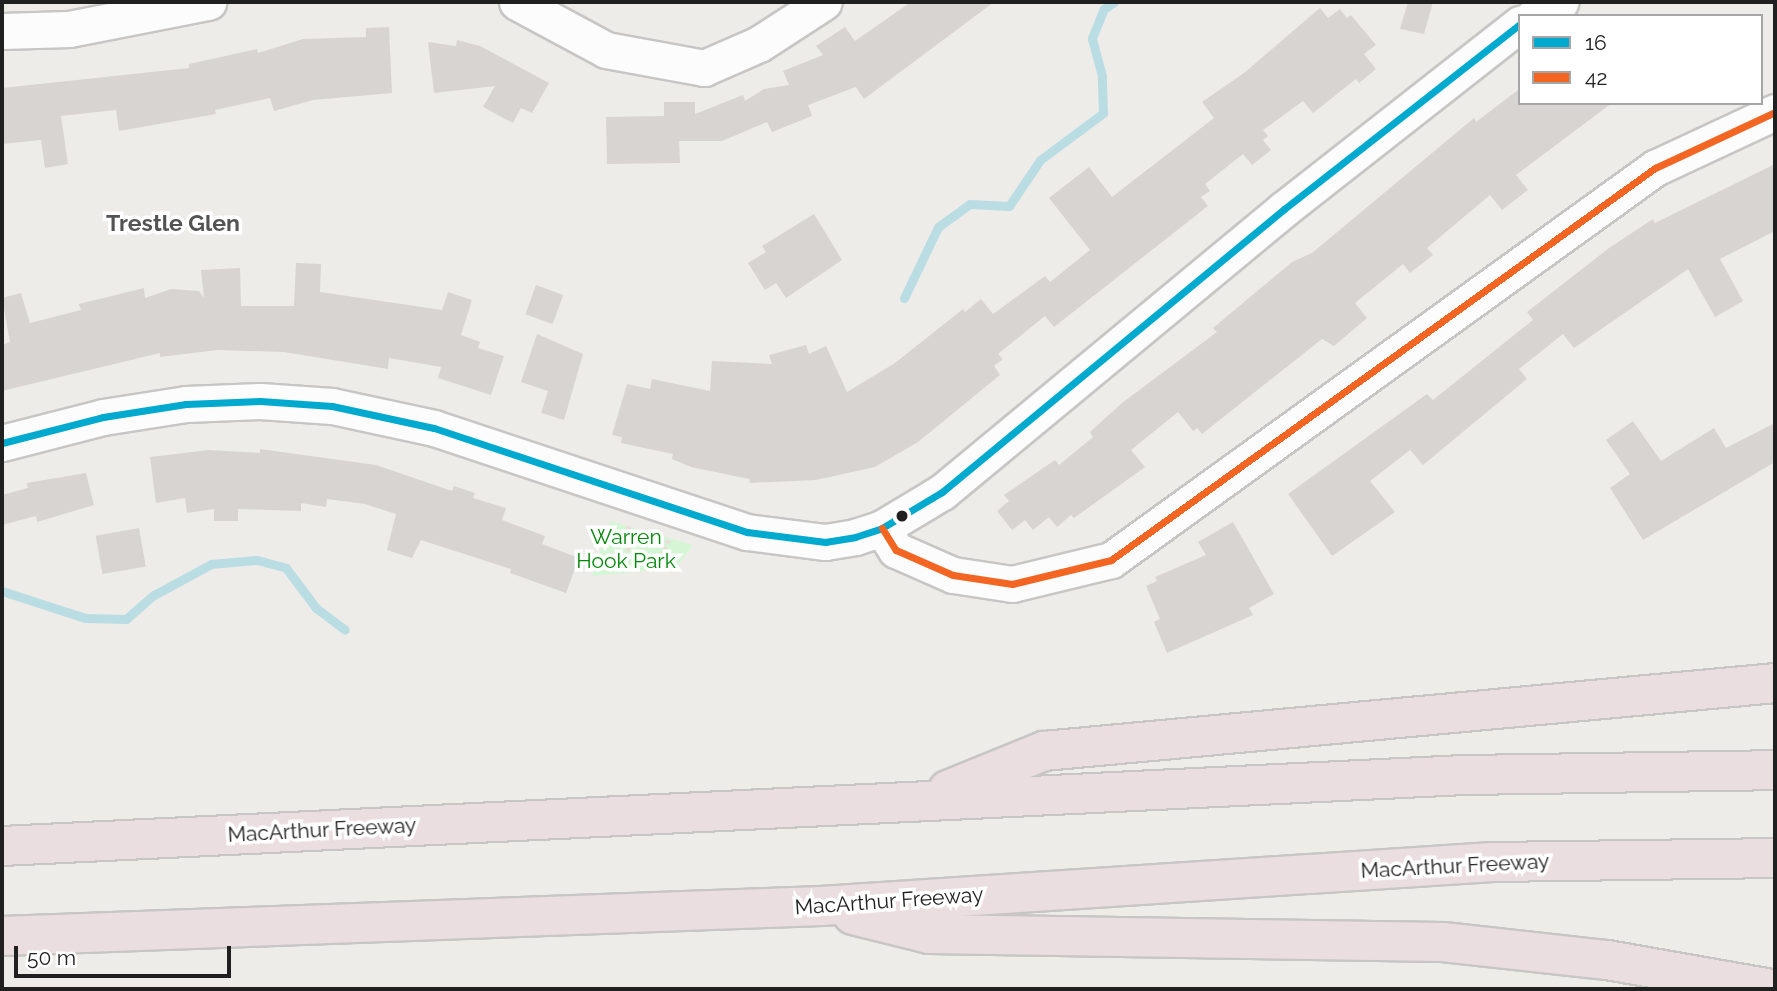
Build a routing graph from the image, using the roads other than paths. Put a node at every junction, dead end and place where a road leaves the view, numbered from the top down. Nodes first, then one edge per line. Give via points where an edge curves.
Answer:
1 (208, 2) edge
2 (517, 2) edge
3 (824, 2) edge
4 (1560, 2) edge
5 (1526, 14) edge
6 (1515, 18) edge
7 (2, 31) edge
8 (1775, 112) edge
9 (2, 443) edge
10 (882, 528) junction
11 (1775, 683) edge
12 (1775, 702) edge
13 (1505, 709) junction
14 (1775, 770) edge
15 (921, 801) junction
16 (2, 846) edge
17 (1775, 858) edge
18 (821, 906) junction
19 (2, 936) edge
20 (1772, 989) edge

1 - 7 street via 69,29
2 - 3 street via 606,50 704,68 759,44
4 - 5 street
6 - 10 street via 942,492
8 - 10 street via 1655,168 1111,560 1012,584 942,570 896,550
9 - 10 street via 103,417 186,404 260,401 332,406 434,428 747,532 825,542
11 - 13 highway
12 - 13 highway
13 - 15 highway via 1044,751
14 - 15 highway, MacArthur Freeway via 1466,775
15 - 16 highway, MacArthur Freeway
17 - 18 highway, MacArthur Freeway via 1418,866
18 - 19 highway, MacArthur Freeway
18 - 20 highway via 929,934 1443,942 1607,960

